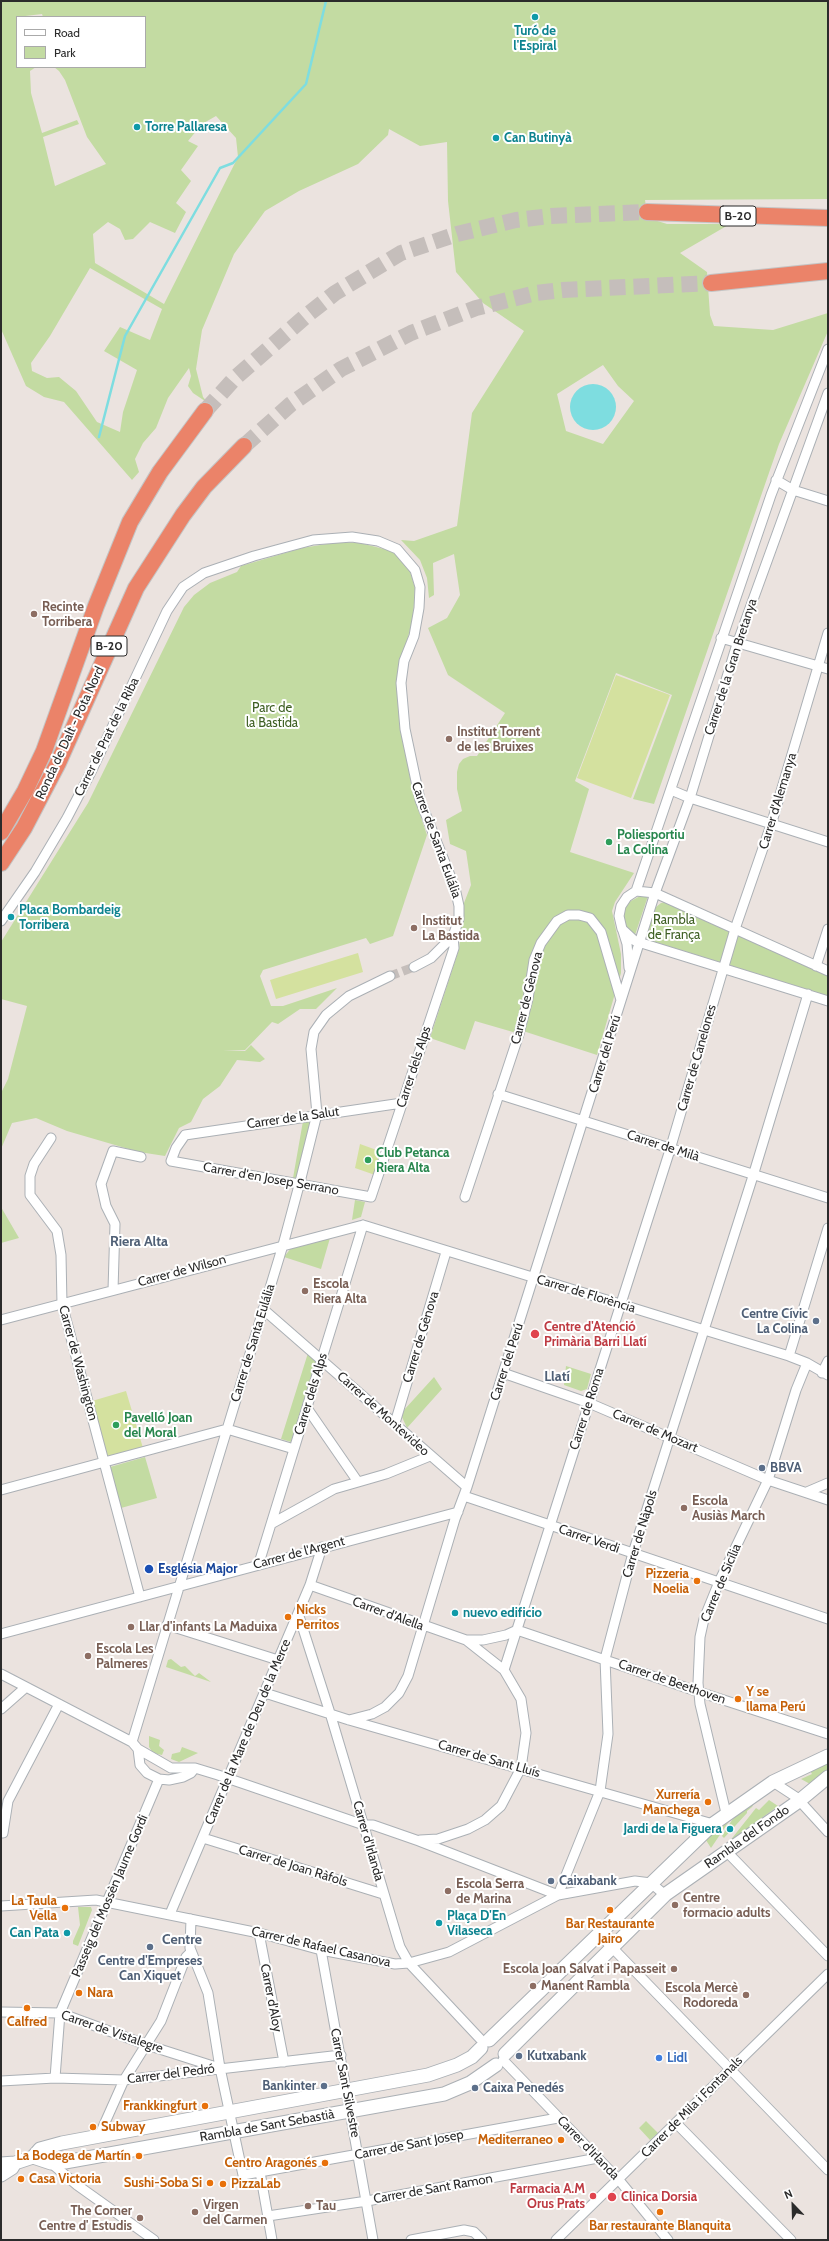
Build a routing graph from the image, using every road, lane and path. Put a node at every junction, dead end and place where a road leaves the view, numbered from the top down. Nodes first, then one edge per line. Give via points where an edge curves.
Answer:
1 (647, 212) tunnel mouth
2 (828, 218) edge
3 (828, 271) edge
4 (711, 283) tunnel mouth
5 (828, 349) edge
6 (825, 365) edge
7 (828, 394) edge
8 (205, 410) tunnel mouth
9 (244, 446) tunnel mouth
10 (776, 480) junction
11 (793, 490) junction
12 (828, 501) edge
13 (221, 566) joint
14 (828, 633) edge
15 (721, 638) junction
16 (737, 644) junction
17 (818, 666) junction
18 (828, 669) edge
19 (671, 790) junction
20 (690, 798) junction
21 (771, 825) junction
22 (1, 832) edge
23 (828, 842) edge
24 (1, 863) edge
25 (636, 891) junction
26 (655, 893) junction
27 (1, 920) edge
28 (622, 929) junction
29 (735, 929) junction
30 (828, 929) edge
31 (453, 936) junction
32 (640, 943) junction
33 (816, 966) junction
34 (414, 967) tunnel mouth
35 (724, 969) junction
36 (828, 971) edge
37 (629, 975) junction
38 (390, 976) tunnel mouth
39 (808, 994) junction
40 (621, 1000) junction
41 (828, 1001) edge
42 (498, 1094) junction
43 (402, 1103) junction
44 (317, 1114) junction
45 (584, 1120) junction
46 (51, 1138) dead end
47 (671, 1148) junction
48 (141, 1157) dead end
49 (171, 1161) joint
50 (753, 1176) junction
51 (300, 1184) junction
52 (371, 1197) joint
53 (465, 1197) dead end
54 (828, 1198) edge
55 (363, 1225) junction
56 (828, 1228) edge
57 (283, 1245) junction
58 (446, 1252) junction
59 (534, 1278) junction
60 (113, 1290) junction
61 (62, 1304) junction
62 (620, 1304) junction
63 (263, 1309) junction
64 (1, 1320) edge
65 (704, 1330) junction
66 (789, 1356) junction
67 (322, 1360) junction
68 (828, 1361) edge
69 (808, 1363) junction
70 (503, 1373) junction
71 (825, 1374) edge
72 (589, 1403) junction
73 (307, 1408) junction
74 (395, 1423) junction
75 (227, 1429) junction
76 (670, 1437) junction
77 (294, 1449) junction
78 (430, 1456) junction
79 (105, 1462) junction
80 (768, 1480) junction
81 (358, 1482) junction
82 (828, 1483) edge
83 (1, 1490) edge
84 (466, 1492) junction
85 (806, 1492) junction
86 (828, 1500) edge
87 (458, 1512) junction
88 (271, 1524) junction
89 (549, 1526) junction
90 (322, 1547) junction
91 (633, 1553) junction
92 (259, 1563) junction
93 (719, 1582) junction
94 (179, 1585) junction
95 (310, 1586) junction
96 (140, 1597) junction
97 (298, 1614) junction
98 (828, 1619) edge
99 (167, 1625) junction
100 (423, 1626) junction
101 (517, 1630) junction
102 (1, 1634) edge
103 (466, 1640) junction
104 (605, 1659) junction
105 (278, 1660) junction
106 (504, 1670) junction
107 (1, 1674) edge
108 (26, 1688) junction
109 (699, 1692) junction
110 (265, 1693) junction
111 (59, 1704) junction
112 (1, 1709) edge
113 (330, 1713) junction
114 (349, 1720) junction
115 (828, 1734) edge
116 (135, 1746) junction
117 (828, 1756) edge
118 (168, 1767) junction
119 (195, 1768) junction
120 (521, 1768) junction
121 (148, 1773) junction
122 (828, 1777) edge
123 (226, 1778) junction
124 (159, 1779) junction
125 (169, 1780) junction
126 (773, 1782) junction
127 (600, 1790) junction
128 (799, 1801) junction
129 (726, 1813) junction
130 (713, 1824) junction
131 (364, 1825) junction
132 (828, 1832) edge
133 (2, 1833) edge
134 (203, 1838) junction
135 (419, 1840) junction
136 (727, 1852) junction
137 (651, 1883) junction
138 (383, 1894) junction
139 (558, 1895) junction
140 (665, 1895) junction
141 (106, 1903) junction
142 (1, 1906) edge
143 (170, 1914) junction
144 (191, 1919) junction
145 (259, 1933) junction
146 (599, 1934) junction
147 (612, 1947) junction
148 (321, 1950) junction
149 (191, 1952) junction
150 (828, 1956) edge
151 (409, 1963) junction
152 (828, 1974) edge
153 (1, 2012) edge
154 (60, 2013) junction
155 (484, 2044) junction
156 (147, 2045) junction
157 (341, 2055) junction
158 (501, 2060) junction
159 (284, 2062) junction
160 (220, 2068) junction
161 (730, 2070) junction
162 (55, 2078) junction
163 (124, 2080) junction
164 (1, 2081) edge
165 (347, 2090) junction
166 (350, 2112) junction
167 (229, 2113) junction
168 (558, 2118) junction
169 (676, 2123) junction
170 (234, 2132) junction
171 (99, 2136) junction
172 (62, 2143) junction
173 (358, 2154) junction
174 (33, 2157) junction
175 (598, 2158) junction
176 (15, 2163) junction
177 (1, 2164) edge
178 (60, 2166) junction
179 (828, 2170) edge
180 (260, 2172) junction
181 (1, 2175) edge
182 (619, 2180) junction
183 (367, 2201) junction
184 (268, 2216) junction
185 (154, 2240) edge
186 (272, 2240) edge
187 (373, 2240) edge
188 (411, 2240) edge
189 (482, 2240) edge
190 (556, 2240) edge
191 (668, 2240) edge
192 (791, 2240) edge

1 - 2 highway, B-20
3 - 4 highway
5 - 6 street, Carrer de la Gran Bretanya
6 - 10 street, Carrer de la Gran Bretanya
7 - 11 street, Carrer de la Gran Bretanya
8 - 22 highway, Ronda de Dalt - Pota Nord / B-20 via 160,472 130,522 96,606 44,751
9 - 24 highway, Ronda de Dalt - Pota Nord / B-20 via 204,487 136,588 58,763 24,828
10 - 11 street
10 - 15 street, Carrer de la Gran Bretanya
11 - 12 street
11 - 16 street, Carrer de la Gran Bretanya
13 - 27 street, Carrer de Prat de la Riba via 195,578 174,598 70,811 35,872
13 - 31 street, Carrer de Santa Eulália via 313,540 352,537 378,541 397,549 415,570 420,587 419,608 414,636 404,662 400,683 405,729 420,800 455,888 459,906 459,919
14 - 17 street, Carrer d'Alemanya
15 - 16 street
15 - 19 street, Carrer de la Gran Bretanya
16 - 17 street
16 - 20 street, Carrer de la Gran Bretanya
17 - 18 street
17 - 21 street, Carrer d'Alemanya
19 - 20 street
19 - 25 street, Carrer de la Gran Bretanya
20 - 21 street
20 - 26 street, Carrer de la Gran Bretanya
21 - 23 street
21 - 29 street, Carrer d'Alemanya
25 - 26 street
25 - 28 street via 627,897 621,906 619,916
26 - 29 street
26 - 32 street, Carrer de la Gran Bretanya
28 - 32 street
28 - 37 street, Carrer del Perú via 629,957
29 - 33 street
29 - 35 street, Carrer d'Alemanya
30 - 33 street
31 - 34 street, Carrer de Santa Eulália via 431,958
31 - 43 street, Carrer dels Alps via 454,948
32 - 35 street
32 - 37 street, Carrer del Perú
33 - 36 street
35 - 39 street
35 - 47 street, Carrer de Canelones
37 - 40 street, Carrer del Perú
38 - 44 street, Carrer de Santa Eulália via 349,996 326,1015 314,1032 311,1049
39 - 41 street
39 - 50 street, Carrer de Nàpols
40 - 42 street, Carrer de Gènova via 601,932 590,918 568,915 557,921 541,943 534,960 519,1034
40 - 45 street, Carrer del Perú
42 - 45 street, Carrer de Milà
42 - 53 street, Carrer de Gènova
43 - 44 street, Carrer de la Salut
43 - 52 street, Carrer dels Alps
44 - 49 street, Carrer de la Salut via 184,1135
44 - 51 street, Carrer de Santa Eulália
45 - 47 street, Carrer de Milà
45 - 59 street, Carrer del Perú
46 - 61 street, Carrer de Washington via 34,1164 29,1187 30,1195 57,1231 61,1255
47 - 50 street, Carrer de Milà
47 - 62 street, Carrer de Roma
48 - 60 street via 113,1151 101,1184 106,1206 115,1224
49 - 51 street, Carrer d'en Josep Serrano
50 - 54 street, Carrer de Milà
50 - 65 street, Carrer de Nàpols
51 - 52 street, Carrer d'en Josep Serrano
51 - 57 street, Carrer de Santa Eulália
55 - 57 street, Carrer de Wilson
55 - 58 street, Carrer de Florència
55 - 67 street, Carrer dels Alps
56 - 66 street
57 - 60 street, Carrer de Wilson
57 - 63 street, Carrer de Santa Eulália
58 - 59 street, Carrer de Florència
58 - 74 street, Carrer de Gènova
59 - 62 street, Carrer de Florència
59 - 70 street, Carrer del Perú
60 - 61 street, Carrer de Wilson
61 - 64 street, Carrer de Wilson
61 - 79 street, Carrer de Washington
62 - 65 street, Carrer de Florència
62 - 72 street, Carrer de Roma
63 - 67 street, Carrer de Montevideo
63 - 75 street, Carrer de Santa Eulália
65 - 66 street, Carrer de Florència
65 - 76 street, Carrer de Nàpols
66 - 69 street, Carrer de Florència
67 - 73 street, Carrer dels Alps
67 - 74 street, Carrer de Montevideo
68 - 71 street
69 - 71 street, Carrer de Florència
69 - 80 street, Carrer de Sicília via 796,1390
70 - 72 street, Carrer de Mozart
70 - 84 street, Carrer del Perú
72 - 76 street, Carrer de Mozart
72 - 89 street, Carrer de Roma
73 - 77 street, Carrer dels Alps
73 - 81 street
74 - 78 street, Carrer de Montevideo
75 - 77 street
75 - 79 street
75 - 94 street, Carrer de Santa Eulália
76 - 80 street, Carrer de Mozart
76 - 91 street, Carrer de Nàpols
77 - 88 street, Carrer dels Alps
78 - 81 street
78 - 84 street, Carrer de Montevideo
79 - 83 street
79 - 96 street, Carrer de Washington
80 - 85 street, Carrer de Mozart
80 - 93 street, Carrer de Sicília
81 - 88 street via 334,1489
82 - 85 street
84 - 87 street, Carrer del Perú
84 - 89 street, Carrer Verdi
85 - 86 street, Carrer de Mozart
87 - 90 street, Carrer de l'Argent
87 - 100 street, Carrer del Perú
88 - 92 street, Carrer dels Alps
89 - 91 street, Carrer Verdi
89 - 101 street, Carrer de Roma
90 - 92 street, Carrer de l'Argent
90 - 95 street, Carrer de la Mare de Deu de la Merce
91 - 93 street, Carrer Verdi
91 - 104 street, Carrer de Nàpols
92 - 94 street, Carrer de l'Argent
93 - 98 street, Carrer Verdi
93 - 109 street, Carrer de Sicília via 704,1619 700,1638
94 - 96 street, Carrer de l'Argent
94 - 99 street, Carrer de Santa Eulália
95 - 97 street, Carrer de la Mare de Deu de la Merce
95 - 100 street, Carrer d'Alella
96 - 102 street, Carrer de l'Argent
97 - 105 street, Carrer de la Mare de Deu de la Merce
97 - 113 street, Carrer d'Irlanda
99 - 105 street
99 - 116 street, Carrer de Santa Eulália
100 - 103 street, Carrer d'Alella
100 - 114 street, Carrer del Perú via 408,1676 399,1693 372,1714
101 - 103 street, Carrer d'Alella via 483,1640
101 - 104 street, Carrer de Beethoven
101 - 106 street, Carrer de Roma
103 - 106 street, Carrer d'Alella
104 - 109 street, Carrer de Beethoven
104 - 127 street, Carrer de Nàpols via 608,1734
105 - 110 street, Carrer de la Mare de Deu de la Merce
106 - 120 street, Carrer d'Alella via 521,1699 524,1714 526,1733
107 - 108 street
108 - 111 street
108 - 112 street
109 - 115 street, Carrer de Beethoven
109 - 129 street, Carrer de Sicília via 702,1720
110 - 113 street, Carrer de Sant Lluís
110 - 123 street, Carrer de la Mare de Deu de la Merce
111 - 116 street
111 - 133 street via 8,1801
113 - 114 street, Carrer de Sant Lluís
113 - 131 street, Carrer d'Irlanda
114 - 120 street, Carrer de Sant Lluís
116 - 118 street
116 - 121 street via 140,1765
117 - 126 street, Rambla del Fondo
118 - 119 street
118 - 121 street via 153,1763 149,1765
118 - 125 street via 173,1771
119 - 123 street
119 - 125 street via 183,1777
120 - 127 street, Carrer de Sant Lluís
120 - 135 street, Carrer d'Alella via 501,1806 485,1820 468,1830 445,1837
121 - 124 street
122 - 128 street, Rambla del Fondo
123 - 131 street
123 - 134 street, Carrer de la Mare de Deu de la Merce
124 - 125 street
124 - 141 street, Passeig del Mossèn Jaume Gordi
126 - 128 street
126 - 129 street, Rambla del Fondo
127 - 130 street, Carrer de Sant Lluís
127 - 139 street, Carrer de Nàpols
128 - 132 street
128 - 136 street, Rambla del Fondo
129 - 130 street, Rambla del Fondo
130 - 137 street, Rambla del Fondo
131 - 135 street via 373,1825
131 - 138 street, Carrer d'Irlanda
134 - 138 street, Carrer de Joan Ràfols
134 - 143 street, Carrer de la Mare de Deu de la Merce
135 - 139 street
136 - 140 street, Rambla del Fondo
136 - 150 street
137 - 139 street, Carrer de Rafael Casanova via 635,1881
137 - 140 street
137 - 146 street, Rambla de Sant Sebastià
138 - 151 street, Carrer d'Irlanda via 400,1947
139 - 151 street, Carrer de Rafael Casanova via 448,1952
140 - 147 street, Rambla de Sant Sebastià
141 - 142 street, Carrer de Rafael Casanova via 96,1900
141 - 143 street, Carrer de Rafael Casanova
141 - 154 street, Passeig del Mossèn Jaume Gordi
143 - 144 street, Carrer de Rafael Casanova
144 - 145 street, Carrer de Rafael Casanova
144 - 149 street
145 - 148 street, Carrer de Rafael Casanova
145 - 159 street, Carrer d'Aloy
146 - 147 street
146 - 155 street, Rambla de Sant Sebastià
147 - 158 street, Rambla de Sant Sebastià
147 - 161 street
148 - 151 street, Carrer de Rafael Casanova via 395,1964
148 - 157 street, Carrer Sant Silvestre
149 - 156 street via 186,1957 168,2005
149 - 160 street via 208,1993
151 - 155 street, Carrer d'Irlanda
152 - 161 street, Carrer de Mila i Fontanals
153 - 154 street, Carrer de Vistalegre
154 - 156 street, Carrer de Vistalegre
154 - 162 street, Passeig del Mossèn Jaume Gordi
155 - 158 street via 502,2043 506,2050
155 - 158 street via 481,2057 483,2061 487,2064
155 - 165 street, Rambla de Sant Sebastià via 472,2057 442,2072
156 - 160 street, Carrer de Vistalegre
156 - 163 street
157 - 159 street, Carrer del Pedró
157 - 165 street, Carrer Sant Silvestre
158 - 166 street, Rambla de Sant Sebastià via 470,2083 444,2094
158 - 168 street, Carrer d'Irlanda
159 - 160 street, Carrer del Pedró
160 - 163 street, Carrer del Pedró
160 - 167 street
161 - 169 street, Carrer de Mila i Fontanals
161 - 179 street
162 - 163 street, Carrer del Pedró
162 - 164 street, Carrer del Pedró
163 - 171 street
165 - 166 street, Carrer Sant Silvestre
165 - 167 street, Rambla de Sant Sebastià
166 - 170 street, Rambla de Sant Sebastià
166 - 173 street, Carrer Sant Silvestre
167 - 170 street
167 - 171 street, Rambla de Sant Sebastià
168 - 173 street, Carrer de Sant Josep
168 - 175 street, Carrer d'Irlanda
169 - 182 street, Carrer de Mila i Fontanals
169 - 192 street
170 - 178 street, Rambla de Sant Sebastià
170 - 180 street, Carrer de Sant Josep via 243,2175
171 - 172 street, Rambla de Sant Sebastià
172 - 174 street, Rambla de Sant Sebastià via 40,2149
172 - 178 street via 52,2154
172 - 178 street via 72,2147 73,2154
173 - 180 street, Carrer de Sant Josep
173 - 183 street, Carrer Sant Silvestre
174 - 176 street, Rambla de Sant Sebastià
174 - 178 street, Rambla de Sant Sebastià
175 - 182 street, Carrer d'Irlanda
175 - 183 street, Carrer de Sant Ramon
176 - 177 street
176 - 181 street
178 - 185 street
180 - 184 street
182 - 190 street, Carrer de Mila i Fontanals
182 - 191 street, Carrer d'Irlanda
183 - 184 street, Carrer de Sant Ramon
183 - 187 street, Carrer Sant Silvestre
184 - 186 street
188 - 189 street via 464,2230 474,2232

